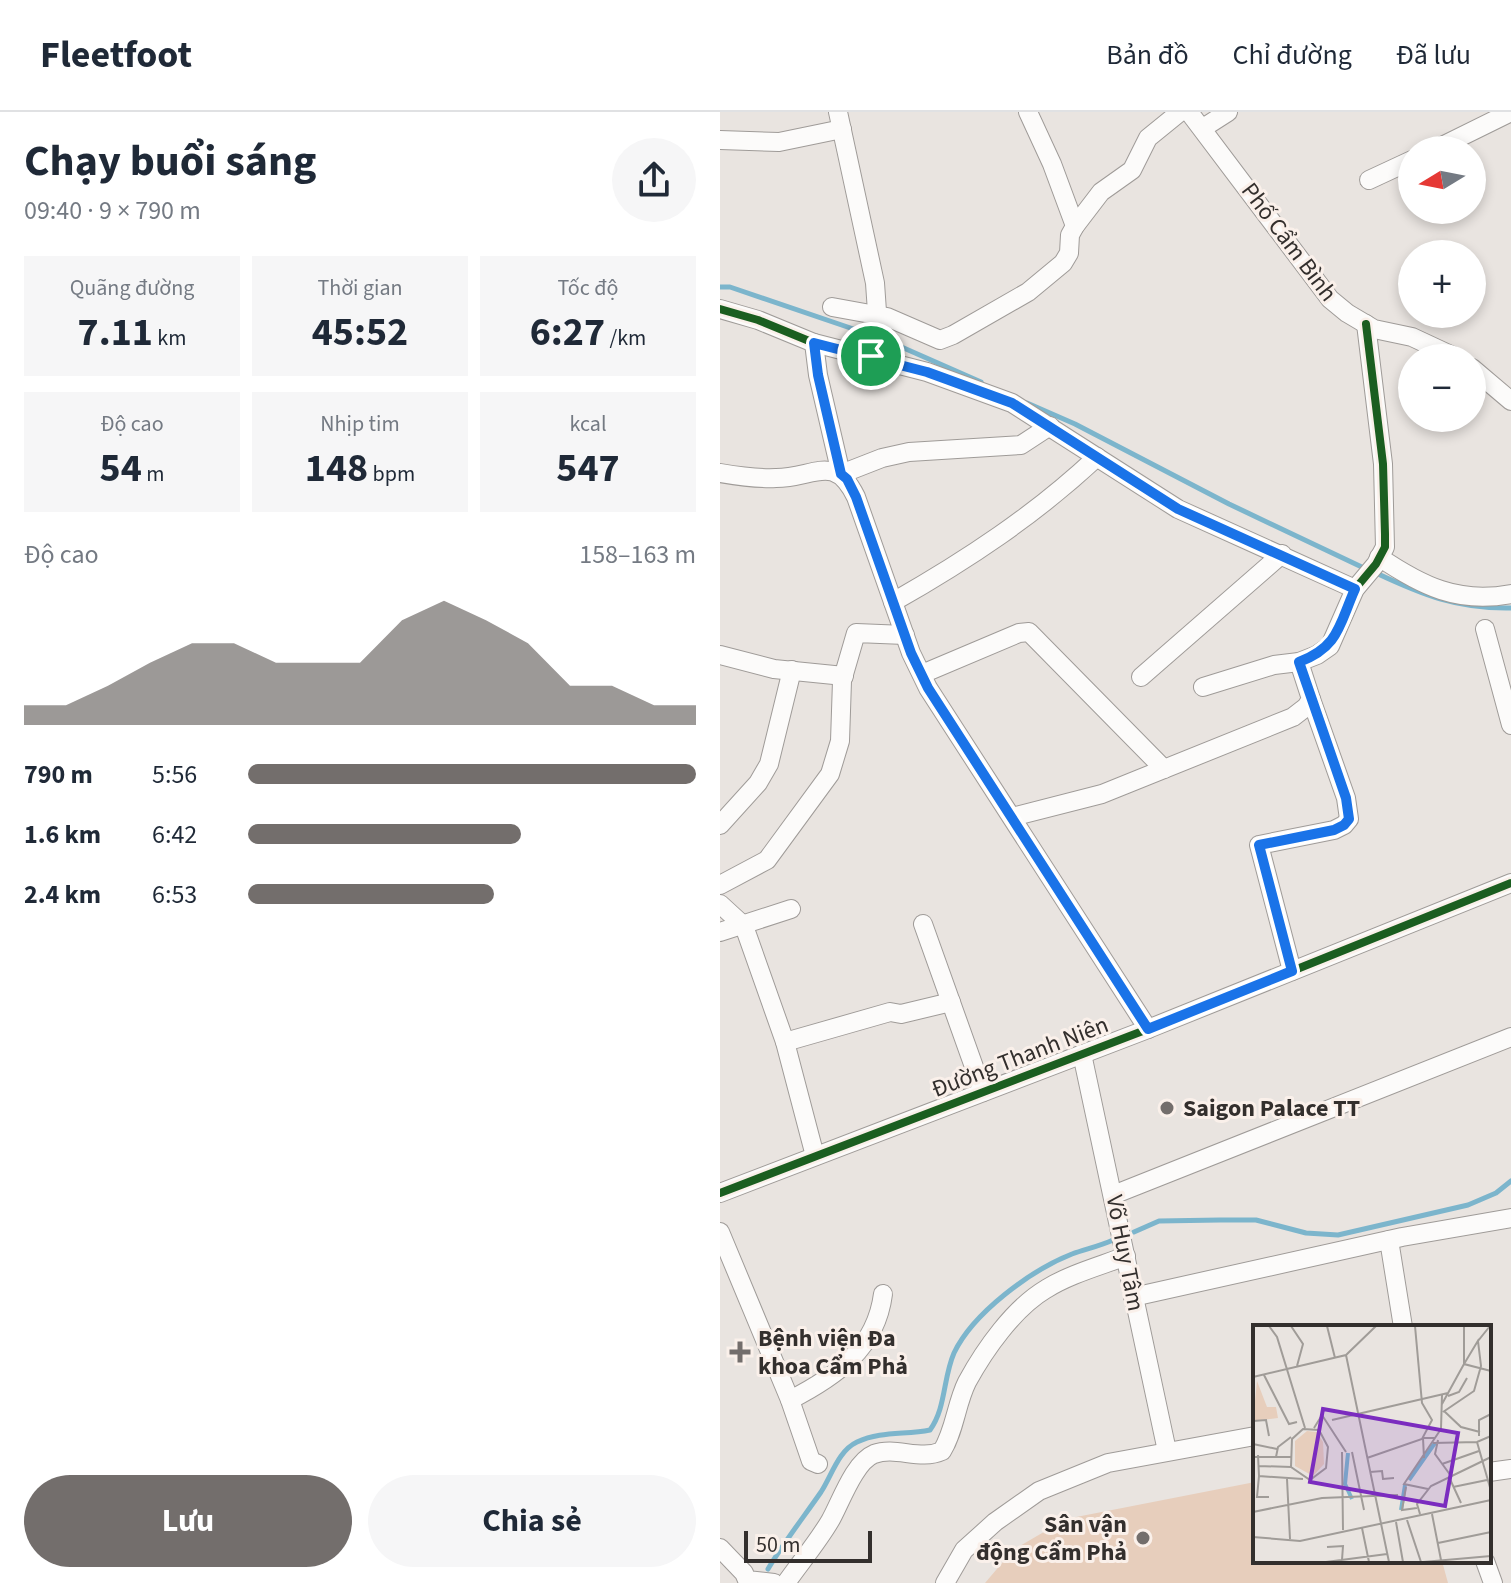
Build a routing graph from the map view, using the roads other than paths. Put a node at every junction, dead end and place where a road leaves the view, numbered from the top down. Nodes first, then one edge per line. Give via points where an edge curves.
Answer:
1 (1028, 112) edge
2 (1180, 112) edge
3 (1189, 112) edge
4 (1228, 112) edge
5 (1511, 112) edge
6 (840, 120) edge
7 (1203, 128) junction
8 (1462, 136) edge
9 (720, 140) edge
10 (1398, 167) edge
11 (1369, 180) dead end
12 (1075, 226) junction
13 (832, 307) dead end
14 (720, 309) edge
15 (1366, 324) junction
16 (875, 337) junction
17 (814, 343) junction
18 (1427, 344) edge
19 (1486, 380) edge
20 (1511, 401) edge
21 (1050, 426) junction
22 (1097, 457) junction
23 (720, 473) edge
24 (841, 474) junction
25 (1282, 554) junction
26 (1369, 572) junction
27 (1511, 594) edge
28 (893, 602) junction
29 (1485, 629) dead end
30 (905, 635) junction
31 (720, 655) edge
32 (1299, 662) junction
33 (792, 670) junction
34 (922, 674) junction
35 (844, 676) junction
36 (1141, 677) dead end
37 (1203, 687) dead end
38 (1311, 699) junction
39 (1511, 725) edge
40 (1164, 769) junction
41 (1012, 817) junction
42 (720, 825) edge
43 (1511, 883) edge
44 (720, 885) edge
45 (720, 904) edge
46 (791, 909) dead end
47 (923, 924) dead end
48 (744, 926) junction
49 (720, 932) edge
50 (1292, 971) junction
51 (951, 1002) junction
52 (1148, 1029) junction
53 (1511, 1037) edge
54 (785, 1042) junction
55 (1082, 1054) junction
56 (983, 1092) junction
57 (815, 1156) junction
58 (720, 1193) edge
59 (1113, 1195) junction
60 (1511, 1218) edge
61 (720, 1232) edge
62 (1389, 1240) junction
63 (1126, 1256) junction
64 (883, 1294) dead end
65 (1133, 1297) junction
66 (1403, 1325) edge
67 (790, 1400) junction
68 (1253, 1436) edge
69 (1167, 1451) junction
70 (818, 1464) dead end
71 (1511, 1469) edge
72 (1491, 1472) edge
73 (720, 1548) edge
74 (1486, 1563) edge
75 (774, 1583) edge
76 (786, 1583) edge
77 (945, 1583) edge
78 (1493, 1583) edge

1 - 12 street
2 - 12 street via 1148,138 1132,170 1101,192
3 - 7 street, Phố Cẩm Bình
4 - 7 street
5 - 8 street
6 - 9 street via 779,142
6 - 16 street via 872,266
7 - 15 street, Phố Cẩm Bình via 1330,299
10 - 11 street
12 - 16 street via 1063,263 1028,292 953,335 940,340
13 - 16 street
14 - 17 street
15 - 18 street, Phố Cẩm Bình
15 - 26 street via 1383,464 1385,534 1385,547
16 - 17 street
16 - 21 street
17 - 24 street
19 - 20 street
21 - 22 street
21 - 24 street via 1021,445 909,452
22 - 25 street via 1178,509
22 - 28 street via 1023,521
23 - 24 street via 778,479 827,469
24 - 28 street via 856,497
25 - 26 street
25 - 36 street
26 - 27 street via 1450,594 1486,599
26 - 32 street via 1330,646
28 - 30 street
29 - 39 street
30 - 34 street
30 - 35 street via 856,633
31 - 33 street
32 - 37 street
32 - 38 street
33 - 35 street
33 - 42 street via 769,764
34 - 40 street via 1029,632
34 - 41 street
35 - 44 street via 840,741 830,774 767,860
38 - 40 street via 1293,717
38 - 50 street via 1349,819 1334,830 1259,845
40 - 41 street via 1102,794
41 - 52 street
43 - 50 street, Đường Thanh Niên
45 - 48 street
46 - 48 street
47 - 51 street
48 - 49 street
48 - 54 street
50 - 52 street, Đường Thanh Niên
51 - 54 street via 890,1012
51 - 56 street
52 - 55 street, Đường Thanh Niên
53 - 59 street
54 - 57 street
55 - 56 street, Đường Thanh Niên
55 - 59 street, Võ Huy Tâm
56 - 57 street, Đường Thanh Niên
57 - 58 street, Đường Thanh Niên
59 - 63 street, Võ Huy Tâm
60 - 62 street
61 - 67 street
62 - 65 street
62 - 66 street
63 - 65 street, Võ Huy Tâm
63 - 76 street via 1050,1286 1030,1300 1005,1325 966,1383 942,1451 870,1456
64 - 67 street via 876,1324 862,1346 828,1380
65 - 69 street, Võ Huy Tâm
67 - 70 street via 811,1461
68 - 69 street
69 - 77 street via 1108,1463 1039,1491 964,1550
71 - 72 street
73 - 75 street via 747,1580
74 - 78 street

